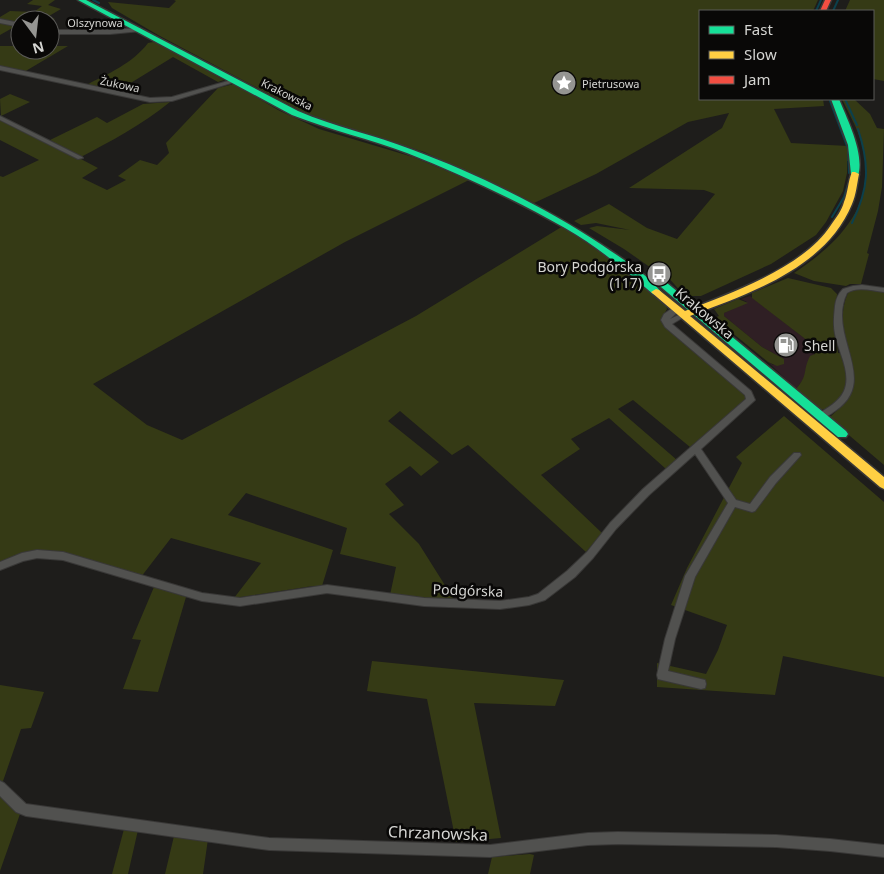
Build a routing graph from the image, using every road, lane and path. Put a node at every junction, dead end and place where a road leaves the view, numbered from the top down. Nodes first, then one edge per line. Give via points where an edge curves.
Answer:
1 (80, 0) edge
2 (139, 30) junction
3 (60, 32) edge
4 (0, 68) edge
5 (235, 81) junction
6 (834, 100) edge
7 (0, 118) edge
8 (80, 158) dead end
9 (844, 212) junction
10 (884, 290) edge
11 (708, 305) junction
12 (686, 310) junction
13 (710, 322) junction
14 (821, 416) junction
15 (696, 449) junction
16 (797, 455) dead end
17 (884, 470) edge
18 (884, 484) edge
19 (733, 502) junction
20 (0, 566) edge
21 (701, 684) dead end
22 (0, 788) edge
23 (884, 851) edge

1 - 2 main road, Krakowska
2 - 3 street, Olszynowa
2 - 5 main road, Krakowska
4 - 5 street, Żukowa via 150,100 172,99
5 - 12 main road, Krakowska via 311,120 409,150 492,187 596,243
6 - 9 main road via 854,145 856,158 856,182
7 - 8 street
9 - 11 main road via 832,233 801,260
9 - 12 main road via 815,240 774,267
10 - 14 street via 848,289 842,295 838,332 852,383 841,404
11 - 12 main road
11 - 13 main road via 706,312
12 - 13 main road, Krakowska
12 - 15 street, Podgórska via 667,323 748,393 751,400
12 - 18 main road, Krakowska
13 - 14 main road, Krakowska
14 - 17 main road, Krakowska
15 - 19 street
15 - 20 street, Podgórska via 612,526 590,556 571,574 541,597 515,604 424,602 327,589 261,600 222,601 63,556 37,554
16 - 19 street via 752,508
19 - 21 street via 690,576 670,638 662,676
22 - 23 street, Chrzanowska via 26,810 269,844 490,851 590,839 699,839 770,840

